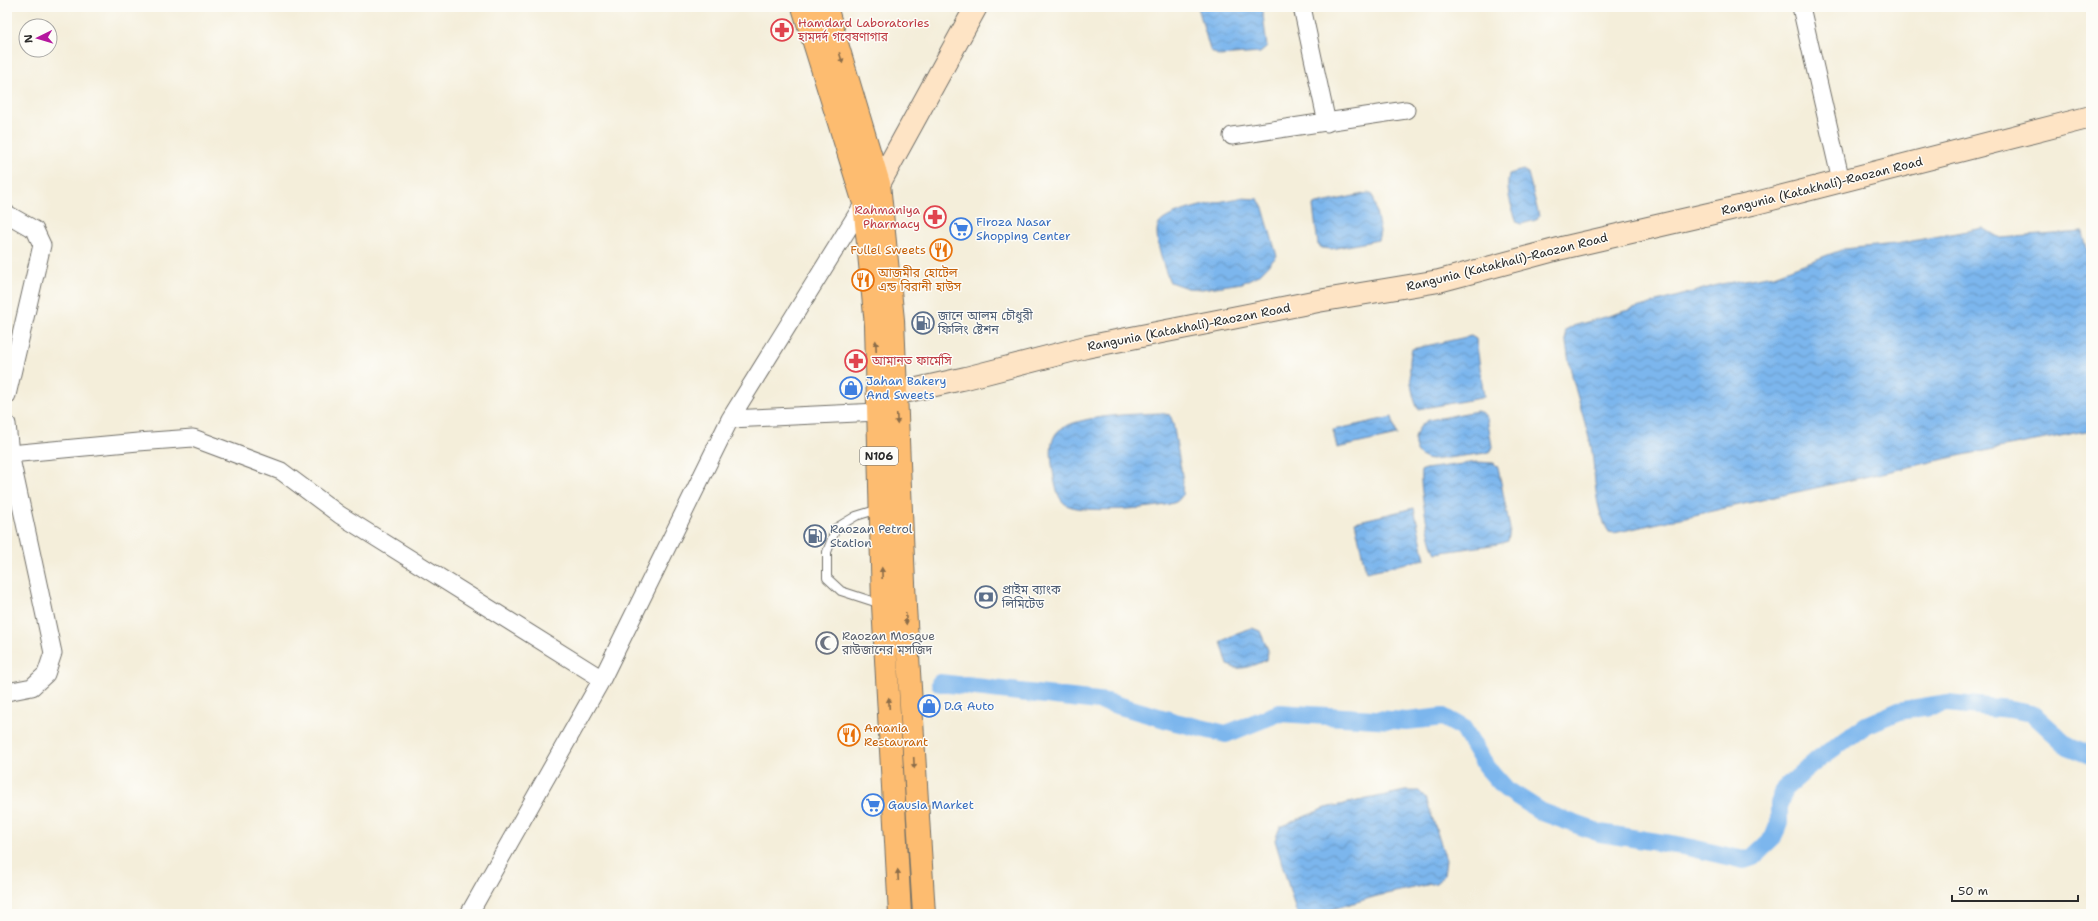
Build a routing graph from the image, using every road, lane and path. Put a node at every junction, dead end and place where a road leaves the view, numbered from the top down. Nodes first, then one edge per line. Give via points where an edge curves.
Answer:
1 (803, 7) edge
2 (826, 7) edge
3 (976, 7) edge
4 (1302, 7) edge
5 (1801, 7) edge
6 (1406, 110) dead end
7 (2091, 117) edge
8 (1327, 122) junction
9 (1232, 136) dead end
10 (1841, 181) junction
11 (879, 184) junction
12 (864, 203) junction
13 (7, 214) edge
14 (895, 394) junction
15 (7, 395) edge
16 (878, 412) junction
17 (730, 419) junction
18 (7, 424) edge
19 (10, 454) junction
20 (880, 509) junction
21 (883, 605) junction
22 (602, 679) junction
23 (7, 692) edge
24 (469, 914) edge
25 (900, 914) edge
26 (924, 914) edge

1 - 12 highway, N106
2 -> 11 highway, N106
3 - 11 main road
4 - 8 street
5 - 10 street
6 - 8 street
7 - 10 main road, Rangunia (Katakhali)-Raozan Road
8 - 9 street
10 - 14 main road, Rangunia (Katakhali)-Raozan Road via 1562,248 1439,281 1318,301 1086,347
11 - 14 highway, N106 via 893,320
16 -> 12 highway, N106 via 876,325
12 - 17 street
13 - 15 street via 35,230 42,245
14 -> 26 highway, N106
16 - 17 street
16 - 20 highway, N106
17 - 22 street
18 - 19 street
19 - 22 street via 194,438 281,471 340,515
19 - 23 street via 53,653 46,674 32,687
21 -> 20 highway, N106
20 - 21 lane via 856,516 836,528 827,552 827,578 841,592
25 -> 21 highway, N106
22 - 24 street

